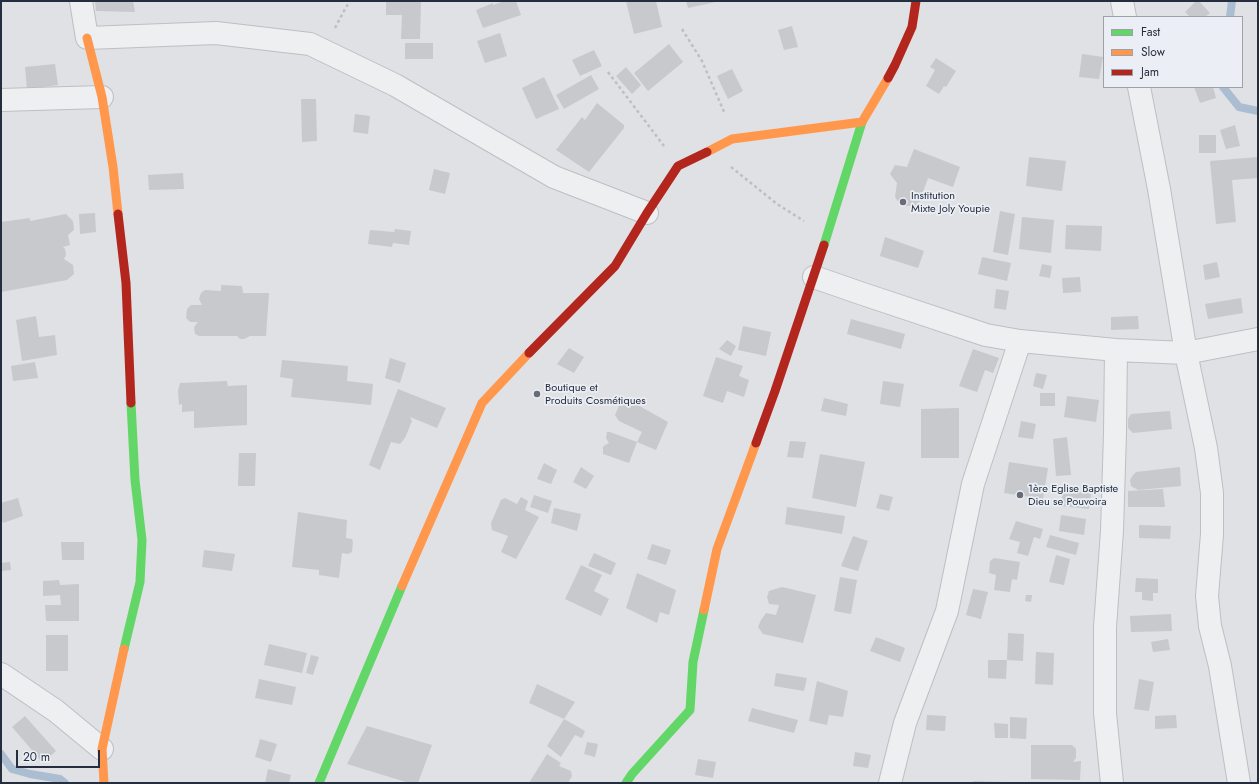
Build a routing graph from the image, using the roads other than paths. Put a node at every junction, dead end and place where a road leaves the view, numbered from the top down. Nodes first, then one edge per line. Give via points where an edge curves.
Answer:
1 (81, 1) edge
2 (916, 1) edge
3 (1122, 1) edge
4 (1125, 16) edge
5 (87, 38) junction
6 (1139, 88) edge
7 (102, 97) junction
8 (1, 100) edge
9 (862, 122) junction
10 (647, 213) junction
11 (814, 276) junction
12 (1258, 339) edge
13 (1020, 341) junction
14 (1116, 350) junction
15 (1186, 353) junction
16 (1, 674) edge
17 (102, 749) junction
18 (104, 783) edge
19 (318, 783) edge
20 (626, 783) edge
21 (890, 783) edge
22 (1112, 783) edge
23 (1239, 783) edge

1 - 5 street
2 - 9 street via 912,27 895,65
3 - 4 street
5 - 7 street
5 - 10 street via 216,33 310,44 395,85 554,177
6 - 15 street
7 - 8 street
7 - 17 street via 126,284 135,480 142,540 140,582
9 - 10 street via 732,139 678,166
9 - 11 street
10 - 19 street via 615,266 482,403
11 - 13 street via 986,335
11 - 20 street via 717,549 693,662 690,710
12 - 15 street
13 - 14 street
13 - 21 street via 973,484 947,611 906,723
14 - 15 street
14 - 22 street via 1112,531 1105,627 1105,713
15 - 23 street via 1206,448 1212,493 1208,596 1210,626 1220,666
16 - 17 street via 56,711
17 - 18 street

